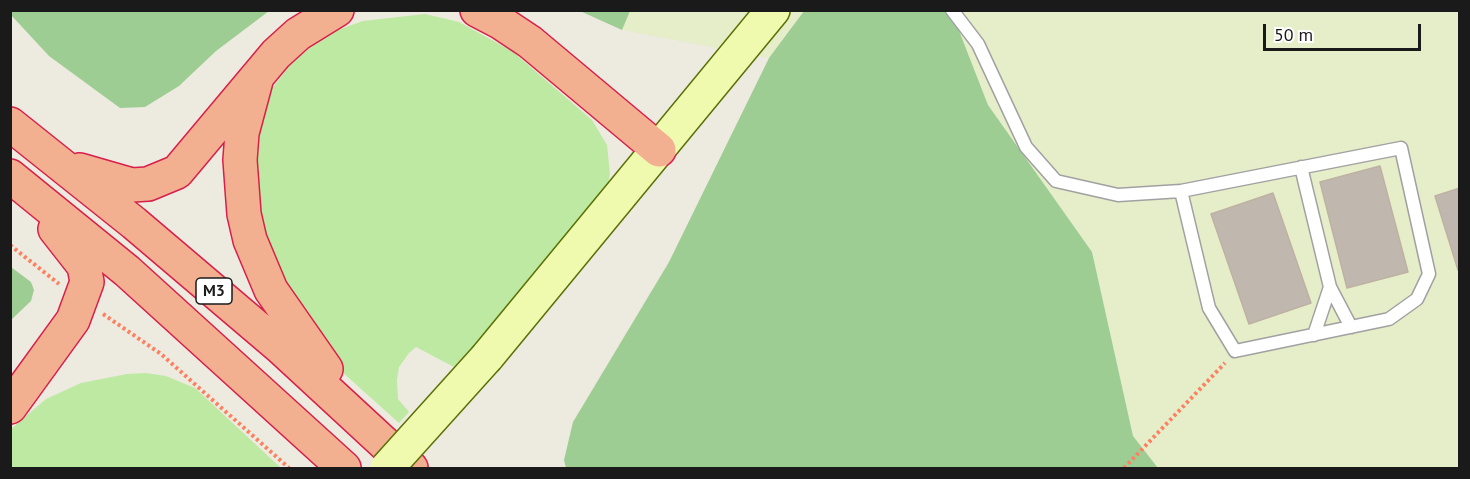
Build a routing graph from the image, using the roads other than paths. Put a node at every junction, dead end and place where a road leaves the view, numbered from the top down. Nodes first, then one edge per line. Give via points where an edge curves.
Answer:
1 (337, 10) edge
2 (477, 10) edge
3 (773, 10) edge
4 (952, 10) edge
5 (257, 77) junction
6 (10, 124) edge
7 (659, 150) junction
8 (57, 161) junction
9 (1301, 167) junction
10 (10, 177) edge
11 (1181, 191) junction
12 (1330, 287) junction
13 (1351, 327) junction
14 (1314, 335) junction
15 (10, 407) edge
16 (367, 426) junction
17 (344, 468) edge
18 (387, 468) edge
19 (411, 468) edge

1 - 5 highway via 298,34
2 - 7 highway via 530,42
3 - 7 main road
4 - 11 lane via 978,44 1026,147 1056,181 1118,195
5 - 8 highway via 188,161 163,179 124,184
5 - 16 highway via 240,159 250,240 285,314
6 - 8 highway, М3
7 - 18 main road, bridge via 487,357
8 - 16 highway, М3 via 280,347
9 - 11 lane
9 - 12 lane
9 - 13 lane via 1401,148 1429,274 1417,299 1389,319
10 - 15 highway via 71,248 84,266 87,282 73,320
10 - 17 highway, М3 via 128,271
11 - 14 lane via 1209,308 1235,351
12 - 13 lane
12 - 14 lane
13 - 14 lane
16 - 19 highway, М3

